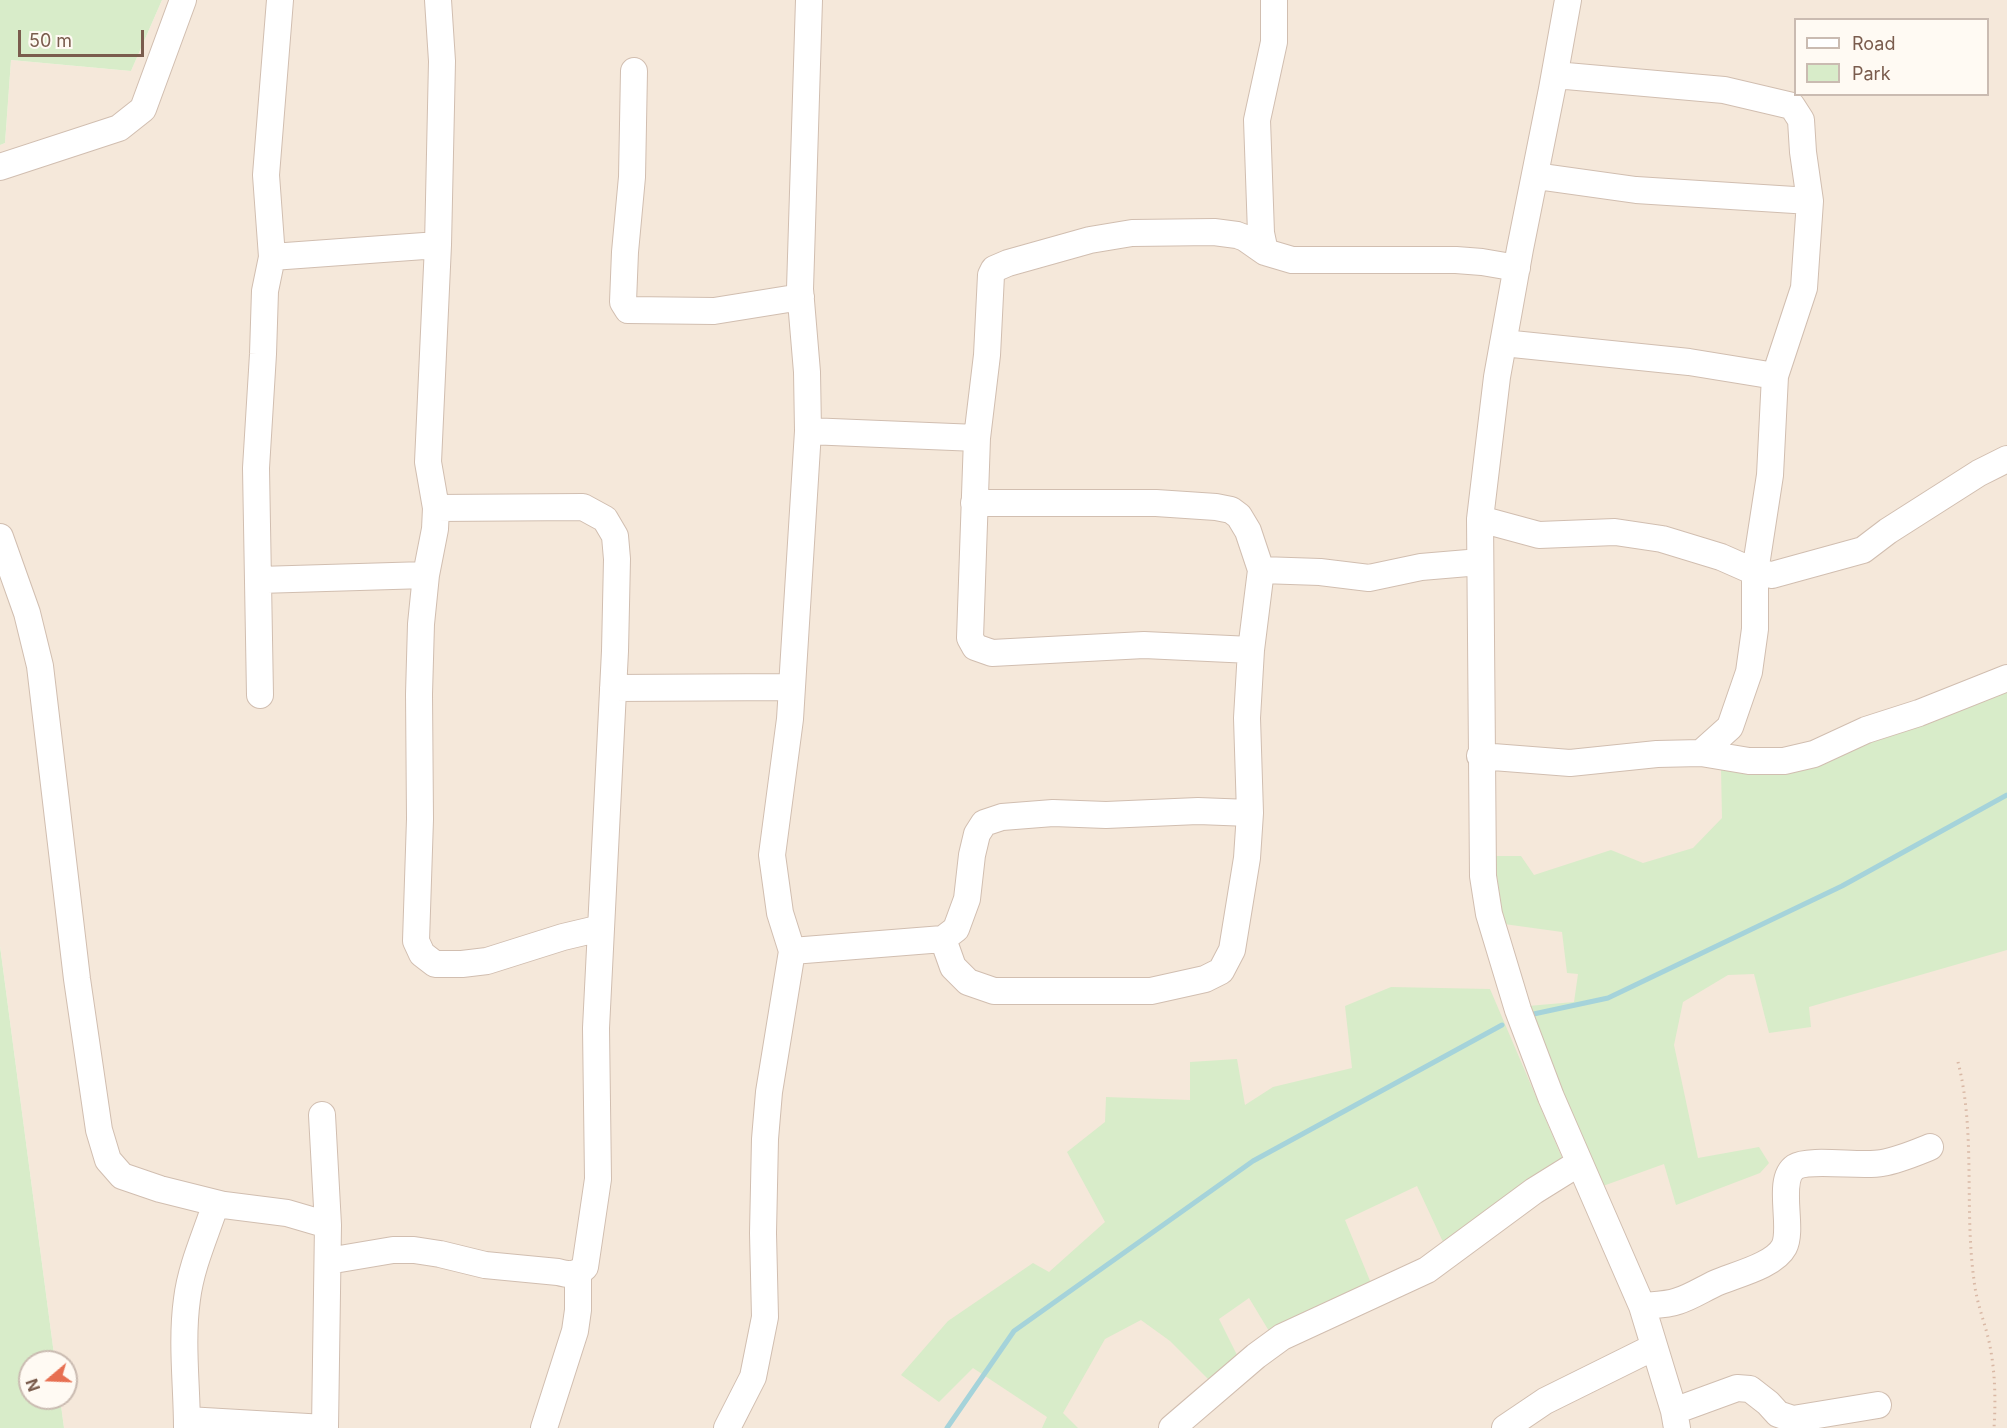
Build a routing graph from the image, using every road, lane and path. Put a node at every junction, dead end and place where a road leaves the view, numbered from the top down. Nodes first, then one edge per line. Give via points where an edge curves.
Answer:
1 (183, 0) edge
2 (280, 0) edge
3 (438, 0) edge
4 (809, 0) edge
5 (1274, 0) edge
6 (1568, 0) edge
7 (634, 71) dead end
8 (1555, 75) junction
9 (0, 167) edge
10 (1536, 176) junction
11 (1810, 201) junction
12 (438, 245) junction
13 (1265, 252) junction
14 (272, 257) junction
15 (1516, 268) junction
16 (801, 297) junction
17 (1503, 343) junction
18 (1774, 376) junction
19 (808, 430) junction
20 (976, 438) junction
21 (2007, 459) edge
22 (974, 503) junction
23 (436, 508) junction
24 (1480, 519) junction
25 (0, 537) edge
26 (1480, 562) junction
27 (1260, 570) junction
28 (1755, 572) junction
29 (426, 575) junction
30 (259, 580) junction
31 (1251, 650) junction
32 (2007, 678) edge
33 (791, 687) junction
34 (613, 688) junction
35 (260, 695) dead end
36 (1701, 753) junction
37 (1480, 756) junction
38 (1250, 813) junction
39 (601, 928) junction
40 (943, 939) junction
41 (792, 951) junction
42 (1958, 1062) dead end
43 (322, 1115) dead end
44 (1930, 1147) dead end
45 (1579, 1163) junction
46 (216, 1203) junction
47 (328, 1224) junction
48 (328, 1261) junction
49 (578, 1274) junction
50 (1642, 1306) junction
51 (1654, 1347) junction
52 (1878, 1406) dead end
53 (1676, 1419) edge
54 (187, 1424) edge
55 (325, 1428) edge
56 (544, 1428) edge
57 (727, 1428) edge
58 (1172, 1428) edge
59 (1505, 1428) edge
60 (1994, 1428) edge

1 - 9 street via 142,109 119,128
2 - 14 street via 266,175
3 - 12 street via 442,62
4 - 16 street
5 - 13 street via 1274,42 1257,120
6 - 8 street
7 - 16 street via 632,177 623,302 628,310 714,311
8 - 10 street
8 - 11 street via 1724,90 1792,106 1802,120
10 - 11 street via 1636,190
10 - 15 street
11 - 18 street via 1804,288
12 - 14 street
12 - 23 street via 428,462
13 - 15 street via 1292,260 1456,260
13 - 20 street via 1237,235 1132,233 1090,240 999,266 991,275 987,355
14 - 30 street via 265,291 256,468
15 - 17 street
16 - 19 street
17 - 18 street via 1689,362
17 - 24 street
18 - 28 street via 1770,475
19 - 20 street
19 - 33 street
20 - 22 street
21 - 28 street via 1979,473 1863,550 1772,575
22 - 27 street via 1156,502 1231,510 1243,520
22 - 31 street via 970,638 975,647 992,653 1144,645
23 - 29 street
23 - 34 street via 583,507 604,519 615,536 617,559
24 - 26 street
24 - 28 street via 1539,535 1615,532 1662,539
25 - 46 street via 27,613 40,666 77,979 99,1130 108,1160 122,1176
26 - 27 street via 1421,567 1369,578
26 - 37 street
27 - 31 street
28 - 36 street via 1755,629 1749,672 1730,727
29 - 30 street
29 - 39 street via 419,694 416,941 422,954 435,964 487,961
30 - 35 street
31 - 38 street via 1246,718
32 - 36 street via 1866,730 1814,754 1784,761 1749,761
33 - 34 street
33 - 41 street via 772,855 780,913
34 - 39 street
36 - 37 street via 1570,763
37 - 45 street via 1483,876 1489,914 1518,1010
38 - 40 street via 1053,813 1002,817 984,823 972,855 967,899 956,929
38 - 40 street via 1232,950 1221,971 1205,979 1151,991 994,991 968,982 953,967
39 - 49 street via 596,1028 598,1179 585,1267
40 - 41 street
41 - 57 street via 765,1139 765,1317 753,1377
42 - 60 path via 1967,1115 1974,1280 1991,1355
43 - 47 street
44 - 50 street via 1882,1163 1797,1166 1790,1172 1786,1189 1786,1239 1778,1255 1677,1302
45 - 50 street
45 - 58 street via 1534,1191 1427,1270 1282,1337
46 - 47 street
46 - 54 street via 187,1296
47 - 48 street
48 - 49 street via 414,1250 484,1265
48 - 55 street
49 - 56 street via 574,1331
50 - 51 street
51 - 53 street
51 - 59 street via 1545,1401
52 - 53 street via 1793,1419 1778,1414 1750,1389 1737,1388
54 - 55 street

